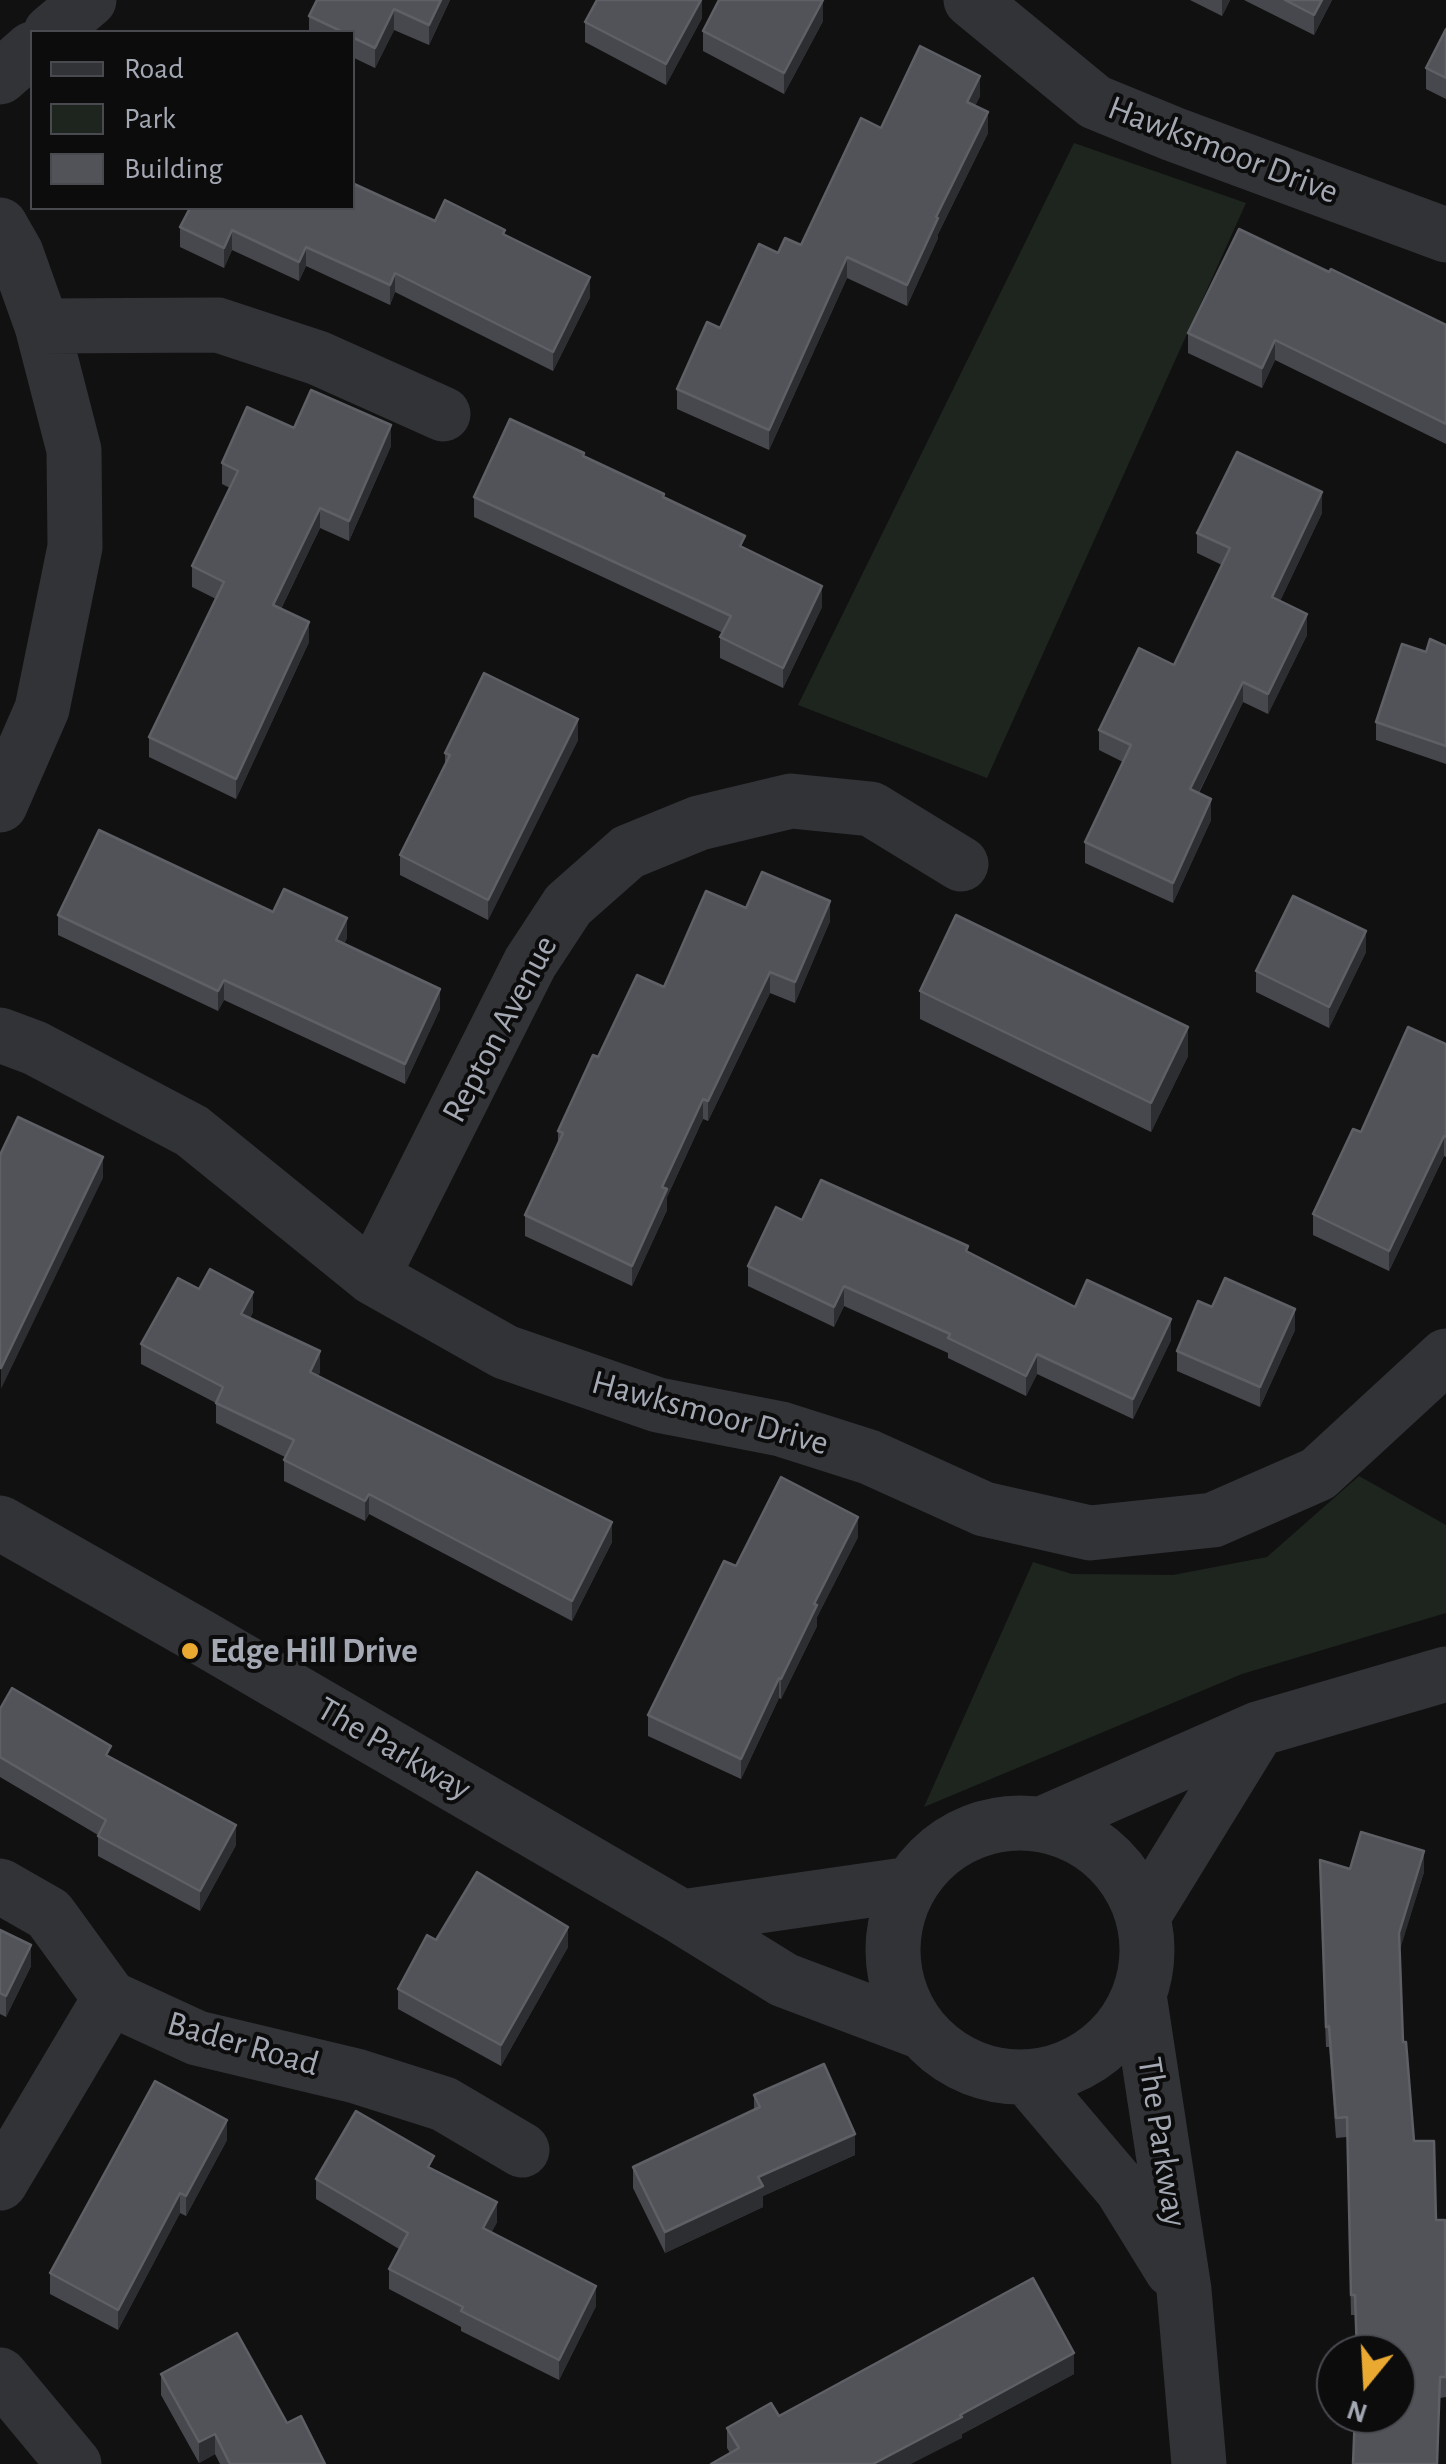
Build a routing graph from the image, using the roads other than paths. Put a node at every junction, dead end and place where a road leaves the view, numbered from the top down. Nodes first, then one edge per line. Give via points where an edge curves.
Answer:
1 (89, 0) edge
2 (970, 0) edge
3 (53, 30) edge
4 (30, 51) edge
5 (0, 77) edge
6 (0, 225) edge
7 (1446, 235) edge
8 (42, 326) junction
9 (443, 414) dead end
10 (0, 805) edge
11 (961, 864) dead end
12 (0, 1035) edge
13 (372, 1277) junction
14 (1446, 1356) edge
15 (0, 1524) edge
16 (1446, 1674) edge
17 (1258, 1730) junction
18 (1042, 1824) junction
19 (911, 1884) junction
20 (0, 1886) edge
21 (1143, 1916) junction
22 (682, 1917) junction
23 (1140, 1995) junction
24 (110, 1998) junction
25 (922, 2032) junction
26 (1028, 2077) junction
27 (522, 2150) dead end
28 (0, 2183) edge
29 (1184, 2290) junction
30 (0, 2375) edge
31 (74, 2464) edge
32 (1200, 2464) edge

1 - 3 street
2 - 7 street, Hawksmoor Drive via 1095,102
4 - 5 street
6 - 8 street
8 - 9 street via 218,325 318,358
8 - 10 street via 74,450 75,547 42,709
11 - 13 street, Repton Avenue via 872,809 791,801 699,823 628,852 568,905 530,963
12 - 13 street, Hawksmoor Drive via 192,1131
13 - 14 street, Hawksmoor Drive via 505,1352 658,1405 781,1429 869,1457 984,1509 1090,1534 1213,1520 1318,1474
15 - 22 street, The Parkway
16 - 17 street
17 - 18 street
17 - 21 street
18 - 19 street via 1012,1822 954,1840
18 - 21 street via 1106,1856
19 - 22 street
19 - 25 street via 896,1920 892,1960 901,1998
20 - 24 street, Bader Road via 49,1914
21 - 23 street via 1148,1956
22 - 25 street, The Parkway via 784,1980
23 - 26 street via 1114,2036 1075,2065
23 - 29 street, The Parkway
24 - 27 street, Bader Road via 197,2038 444,2104
24 - 28 street
25 - 26 street via 952,2058 988,2073
26 - 29 street, The Parkway via 1122,2189
29 - 32 street, The Parkway
30 - 31 street

